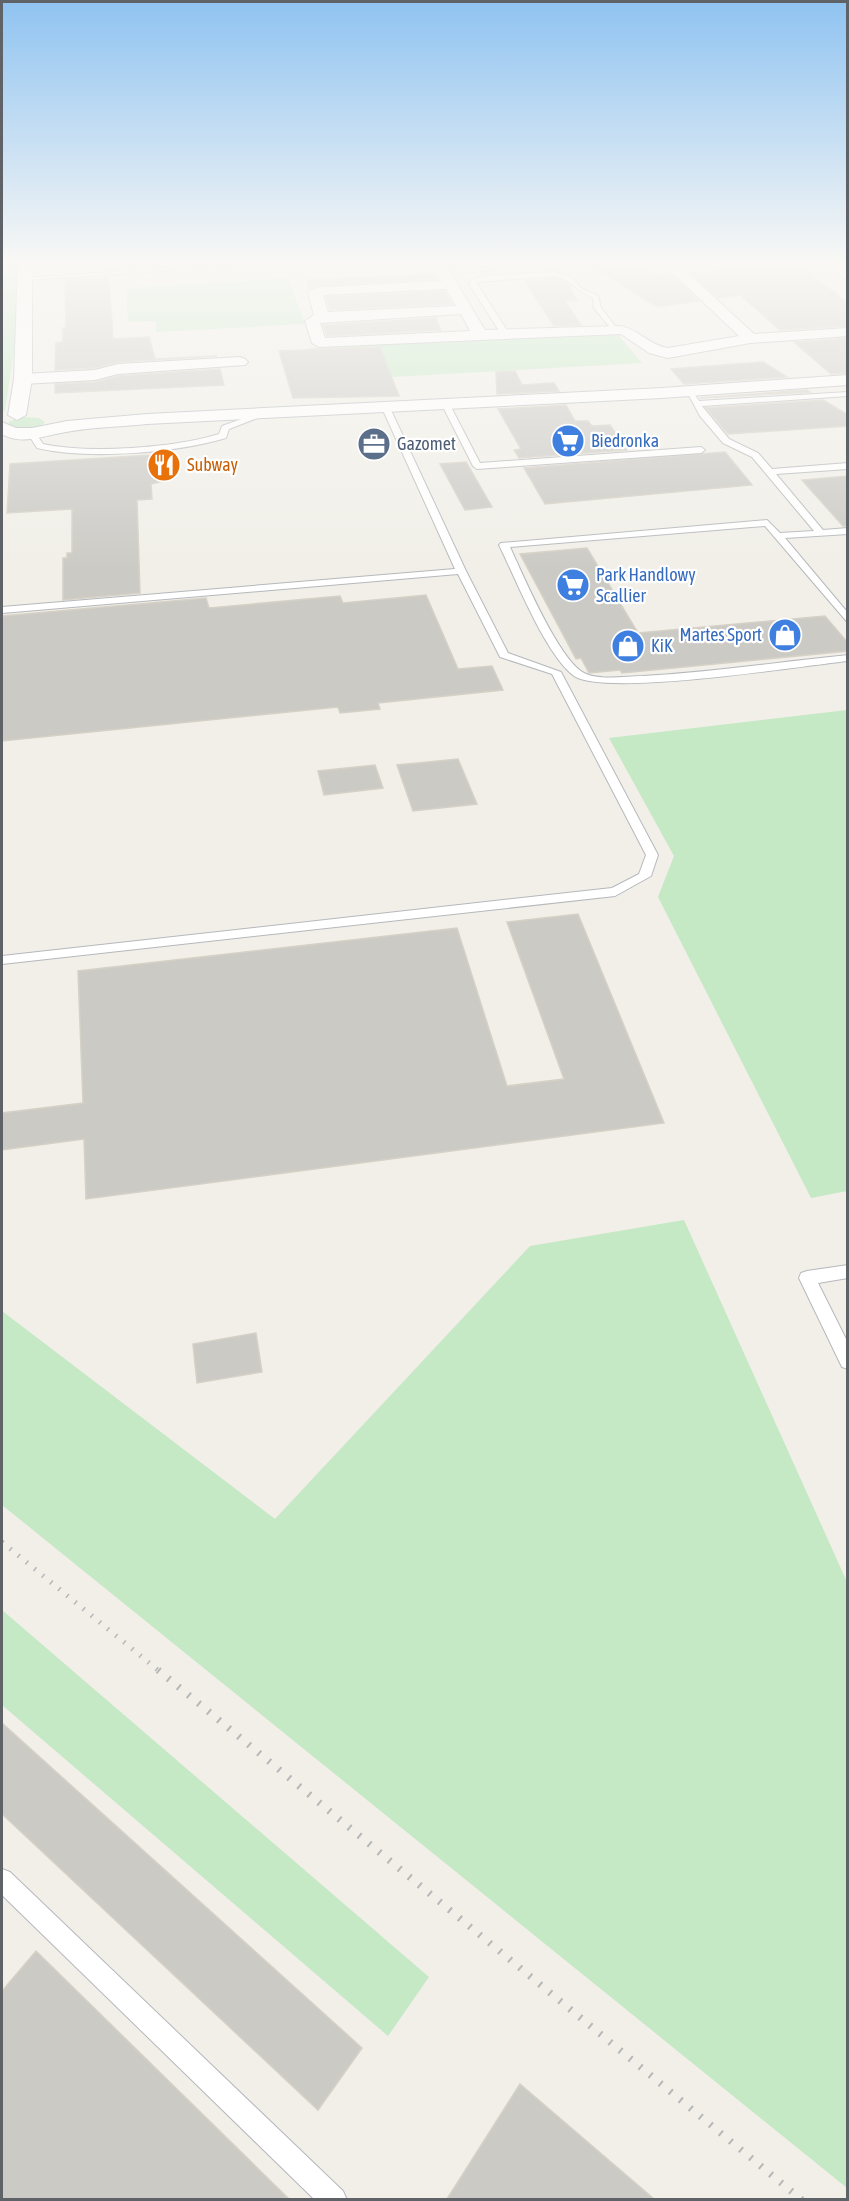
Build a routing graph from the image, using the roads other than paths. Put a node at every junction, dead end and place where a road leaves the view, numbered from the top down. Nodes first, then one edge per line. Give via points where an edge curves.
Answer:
1 (23, 365) edge
2 (193, 365) edge
3 (848, 380) edge
4 (22, 385) junction
5 (848, 394) edge
6 (693, 398) junction
7 (446, 405) junction
8 (386, 408) junction
9 (39, 413) junction
10 (265, 414) junction
11 (201, 417) junction
12 (55, 423) junction
13 (5, 424) edge
14 (225, 428) junction
15 (32, 434) junction
16 (701, 450) dead end
17 (848, 466) edge
18 (770, 472) junction
19 (848, 531) edge
20 (821, 533) junction
21 (778, 536) junction
22 (461, 571) junction
23 (2, 610) edge
24 (848, 620) edge
25 (848, 658) edge
26 (2, 960) edge
27 (848, 1271) edge
28 (848, 1362) edge
29 (2, 1880) edge
30 (327, 2197) edge

1 - 4 main road
2 - 4 street via 118,369
3 - 6 main road
4 - 9 main road
4 - 13 main road
5 - 6 lane
6 - 7 main road
6 - 18 lane via 726,441 755,455
7 - 8 main road
7 - 16 lane via 477,466
8 - 10 main road
8 - 22 lane
9 - 12 main road
9 - 13 main road
10 - 11 main road
10 - 14 lane
11 - 12 main road
11 - 14 lane
12 - 15 main road
13 - 15 main road
14 - 15 lane via 223,436 199,444 70,451 40,446
17 - 18 lane
18 - 20 lane
19 - 20 lane
20 - 21 lane
21 - 24 lane
21 - 25 lane via 767,523 504,545 561,655 580,675 619,682
22 - 23 lane
22 - 26 lane via 504,655 556,672 652,855 645,876 615,891
27 - 28 lane via 807,1278
29 - 30 lane

